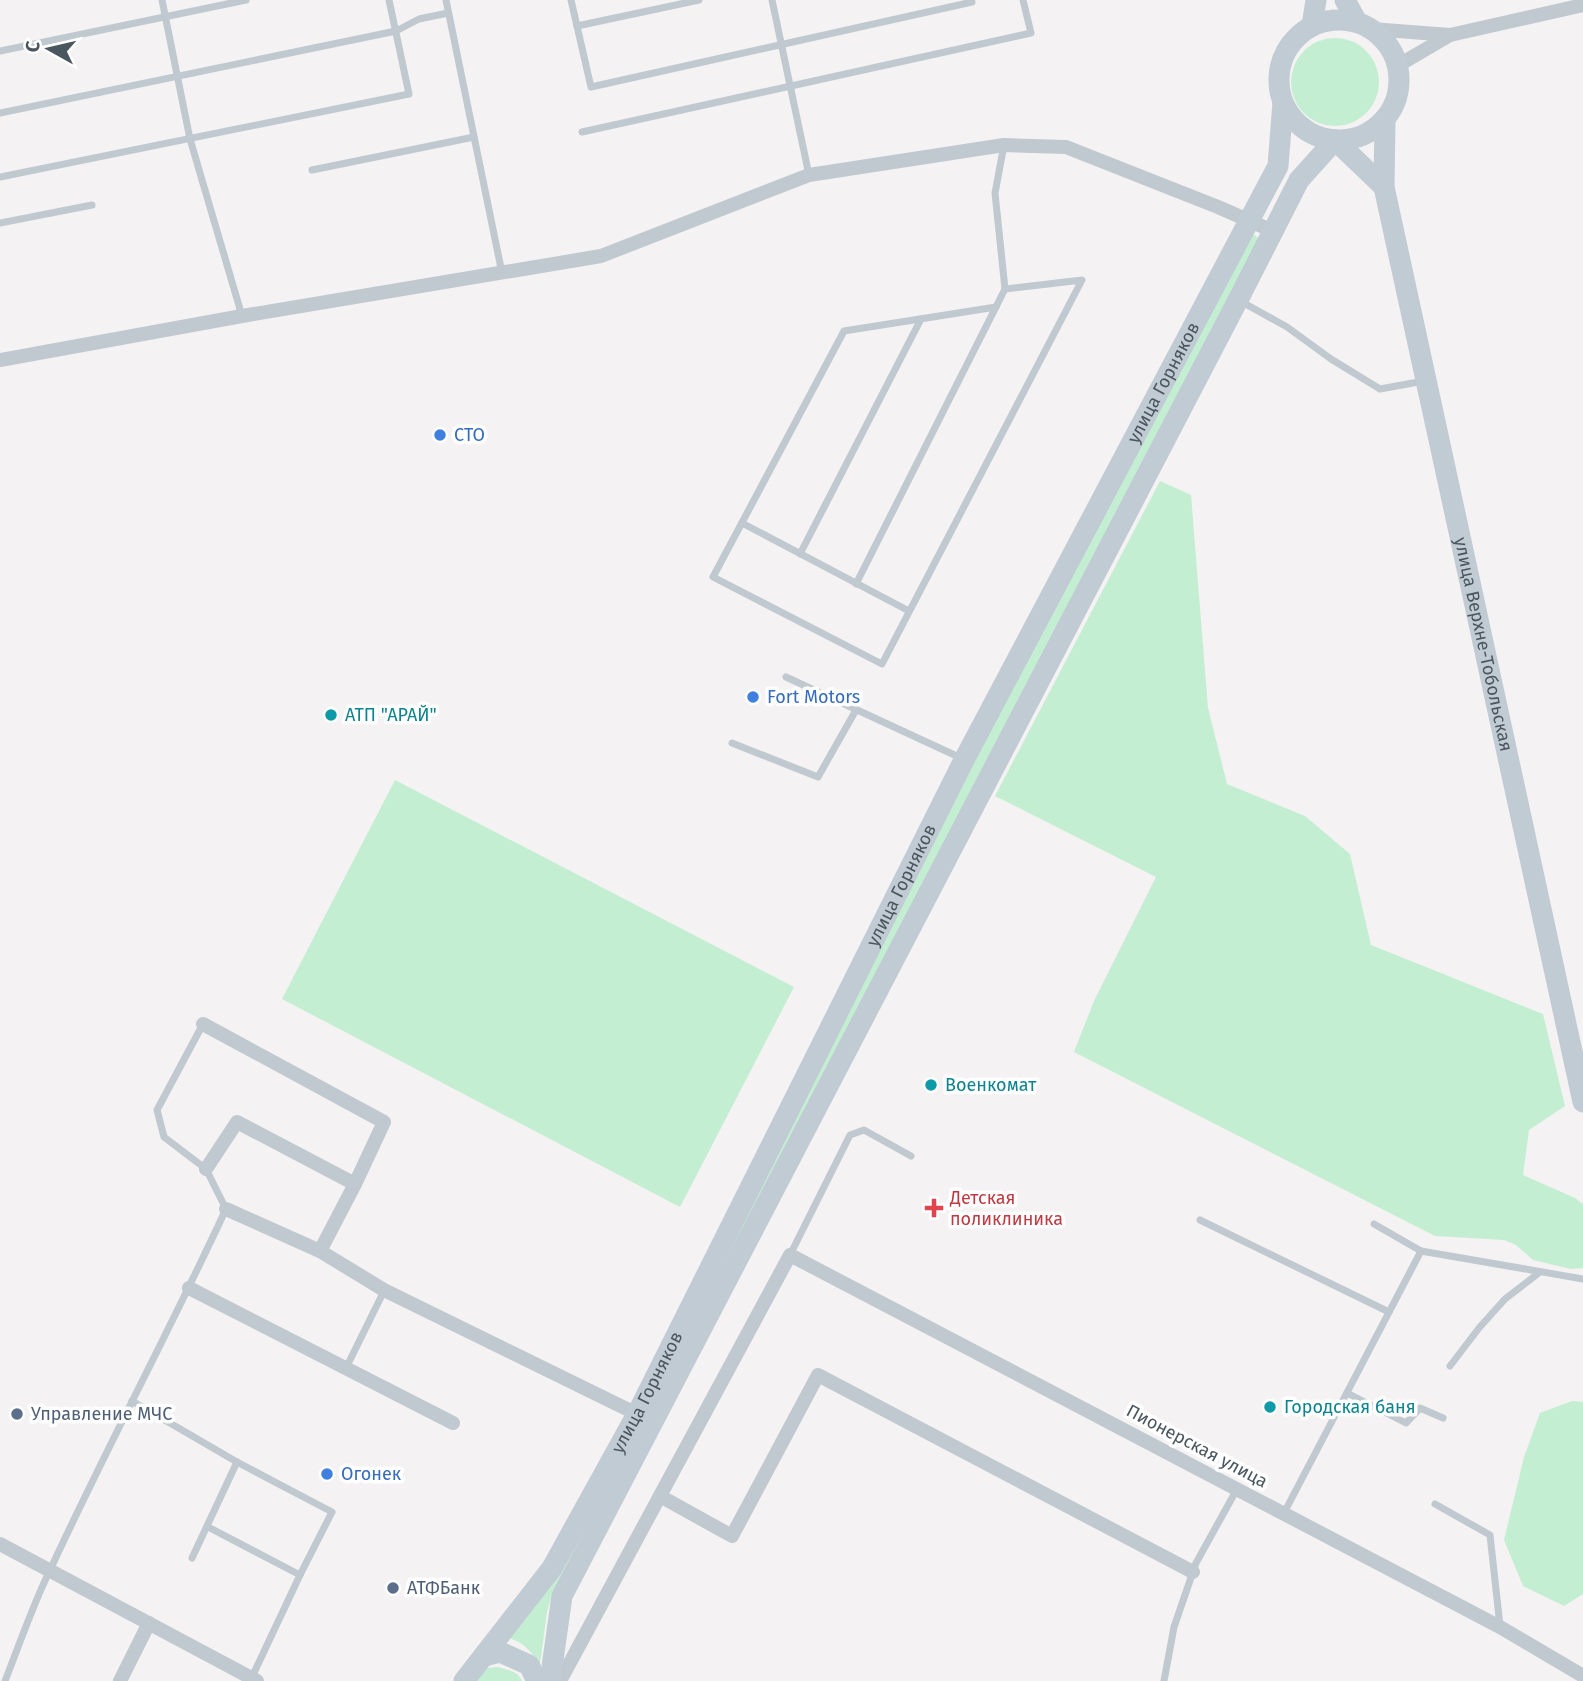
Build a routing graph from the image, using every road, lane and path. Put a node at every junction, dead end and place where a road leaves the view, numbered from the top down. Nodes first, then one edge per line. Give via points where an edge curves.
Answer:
1 (162, 0) edge
2 (246, 0) edge
3 (389, 0) edge
4 (446, 0) edge
5 (571, 0) edge
6 (699, 0) edge
7 (772, 0) edge
8 (971, 0) edge
9 (1023, 0) edge
10 (1317, 0) edge
11 (1345, 0) edge
12 (1583, 5) edge
13 (448, 13) junction
14 (166, 17) junction
15 (1364, 25) junction
16 (577, 26) junction
17 (1311, 26) junction
18 (396, 31) junction
19 (1450, 35) junction
20 (781, 45) junction
21 (0, 51) edge
22 (1397, 66) junction
23 (178, 76) junction
24 (790, 86) junction
25 (1283, 102) junction
26 (0, 113) edge
27 (1385, 119) junction
28 (582, 132) dead end
29 (474, 137) junction
30 (190, 139) junction
31 (1335, 140) junction
32 (1004, 145) junction
33 (312, 170) dead end
34 (809, 175) junction
35 (0, 177) edge
36 (1384, 187) junction
37 (92, 205) dead end
38 (1249, 220) junction
39 (0, 223) edge
40 (1273, 231) junction
41 (502, 272) junction
42 (1005, 289) junction
43 (1238, 300) junction
44 (996, 307) junction
45 (242, 316) junction
46 (921, 319) junction
47 (0, 360) edge
48 (1426, 381) junction
49 (742, 523) junction
50 (800, 554) junction
51 (856, 584) junction
52 (909, 611) junction
53 (786, 677) dead end
54 (856, 710) junction
55 (732, 743) dead end
56 (964, 760) junction
57 (203, 1024) joint
58 (1583, 1102) edge
59 (911, 1156) dead end
60 (206, 1169) junction
61 (355, 1184) junction
62 (226, 1209) junction
63 (1200, 1220) dead end
64 (1374, 1224) dead end
65 (320, 1251) junction
66 (1421, 1251) junction
67 (790, 1255) junction
68 (1540, 1272) junction
69 (1583, 1279) edge
70 (189, 1288) junction
71 (384, 1290) junction
72 (1389, 1312) junction
73 (1450, 1366) dead end
74 (345, 1368) junction
75 (1347, 1393) junction
76 (131, 1401) junction
77 (637, 1414) junction
78 (1443, 1418) dead end
79 (453, 1423) dead end
80 (237, 1462) junction
81 (1237, 1489) junction
82 (660, 1496) junction
83 (1435, 1504) dead end
84 (1284, 1513) junction
85 (208, 1527) junction
86 (0, 1544) edge
87 (192, 1558) dead end
88 (49, 1570) junction
89 (1193, 1572) junction
90 (300, 1575) junction
91 (149, 1623) junction
92 (1500, 1627) junction
93 (484, 1656) junction
94 (1583, 1676) edge
95 (254, 1680) edge
96 (5, 1681) edge
97 (120, 1681) edge
98 (464, 1681) edge
99 (537, 1681) edge
100 (550, 1681) edge
101 (559, 1681) edge
102 (1164, 1681) edge

1 - 14 lane
2 - 14 lane
3 - 18 lane
4 - 13 lane
5 - 16 lane
6 - 16 lane
7 - 20 lane
8 - 20 lane
9 - 24 lane via 1031,33
10 - 17 street
11 - 15 street
12 - 19 street
13 - 18 lane via 419,19
13 - 29 lane
14 - 21 lane
14 - 23 lane
15 - 17 street via 1342,19
15 - 19 street
15 - 22 street via 1383,38
16 - 20 lane via 591,88
17 - 25 street via 1297,36 1283,58 1278,85
18 - 23 lane
18 - 30 lane via 409,94
19 - 22 street
20 - 24 lane
22 - 27 street via 1397,94
23 - 26 lane
23 - 30 lane
24 - 28 lane
24 - 34 lane
25 - 31 street via 1303,129
25 - 38 street, улица Горняков via 1278,166
27 - 31 street via 1371,131
27 - 36 street, улица Верхне-Тобольская
29 - 33 lane
29 - 41 lane
30 - 35 lane
30 - 45 lane
31 - 36 street
31 - 40 street, улица Горняков via 1299,180
32 - 34 street
32 - 38 street via 1066,147
32 - 42 lane via 995,193
34 - 41 street via 601,256
36 - 48 street, улица Верхне-Тобольская
37 - 39 lane
38 - 40 street
38 - 56 street, улица Горняков
40 - 43 street, улица Горняков
41 - 45 street
42 - 44 lane
42 - 52 lane via 1082,281
43 - 48 lane via 1380,389
43 - 100 street, улица Горняков via 562,1596
44 - 46 lane
44 - 51 lane
45 - 47 street
46 - 49 lane via 844,331
46 - 50 lane
48 - 58 street, улица Верхне-Тобольская
49 - 50 lane
49 - 52 lane via 713,577 882,664
50 - 51 lane
51 - 52 lane
53 - 54 lane
54 - 55 lane via 818,777
54 - 56 lane
56 - 77 street, улица Горняков
57 - 60 lane via 157,1110 164,1137
57 - 61 street via 384,1122
59 - 67 lane via 864,1130 850,1135
60 - 61 street via 237,1122
60 - 62 lane
61 - 65 street
62 - 65 street
62 - 70 lane
63 - 72 lane
64 - 66 lane
65 - 71 street
66 - 68 lane
66 - 72 lane
67 - 81 street, Пионерская улица
67 - 82 street
68 - 69 lane
68 - 73 lane via 1505,1299
70 - 74 street
70 - 76 lane
71 - 74 lane
71 - 77 street
72 - 75 lane
74 - 79 street
75 - 78 lane via 1406,1423 1420,1408
75 - 84 lane
76 - 80 lane
76 - 88 lane
77 - 93 street, улица Горняков via 552,1568
80 - 85 lane
80 - 90 lane via 332,1511
81 - 84 street, Пионерская улица
81 - 89 lane
82 - 89 street via 732,1536 818,1375
82 - 101 street
83 - 92 lane via 1490,1535
84 - 92 street, Пионерская улица
85 - 87 lane
85 - 90 lane
86 - 88 street
88 - 91 street
88 - 96 lane
89 - 102 lane via 1174,1627
90 - 95 lane
91 - 95 street
91 - 97 street
92 - 94 street, Пионерская улица
93 - 98 street, улица Горняков
93 - 99 street via 500,1651 530,1665

